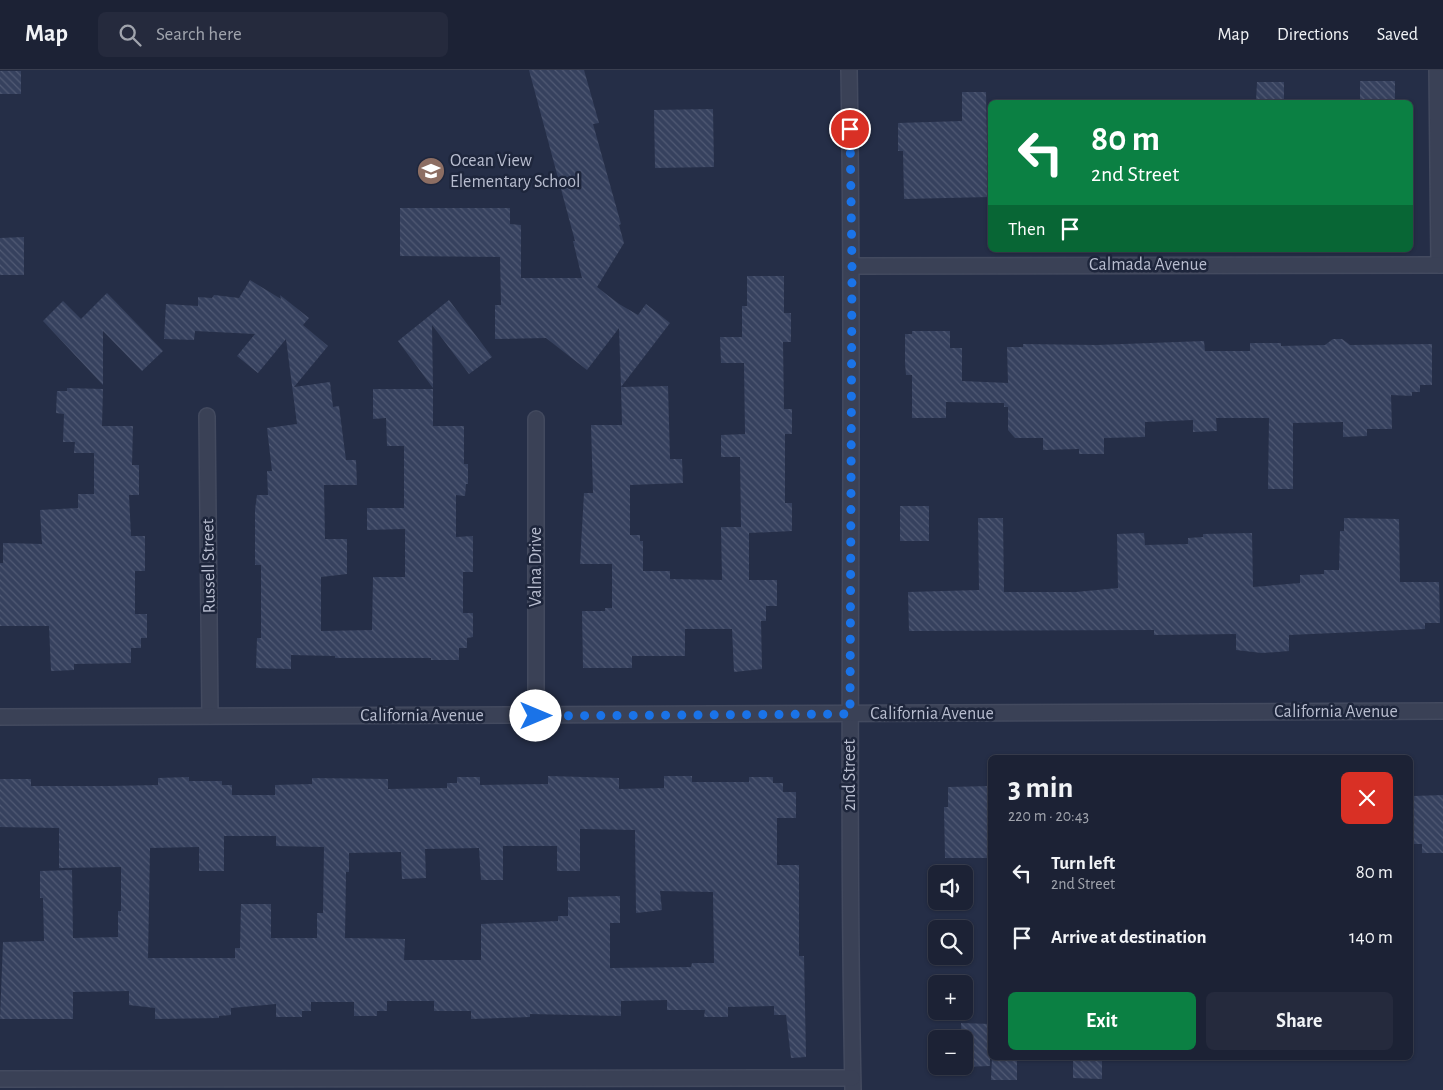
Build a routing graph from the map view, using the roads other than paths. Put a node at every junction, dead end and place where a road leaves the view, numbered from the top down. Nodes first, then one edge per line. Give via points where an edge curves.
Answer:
1 (849, 70) edge
2 (1437, 70) edge
3 (1441, 265) edge
4 (852, 266) junction
5 (207, 416) dead end
6 (536, 419) dead end
7 (1443, 711) edge
8 (850, 714) junction
9 (210, 716) junction
10 (536, 716) junction
11 (0, 717) edge
12 (0, 1079) edge
13 (852, 1084) edge

1 - 4 street, 2nd Street
2 - 3 street
3 - 4 street, Calmada Avenue
4 - 8 street, 2nd Street
5 - 9 street, Russell Street
6 - 10 street, Valna Drive
7 - 8 street, California Avenue
8 - 10 street, California Avenue
8 - 13 street, 2nd Street
9 - 10 street, California Avenue
9 - 11 street, California Avenue
12 - 13 street

